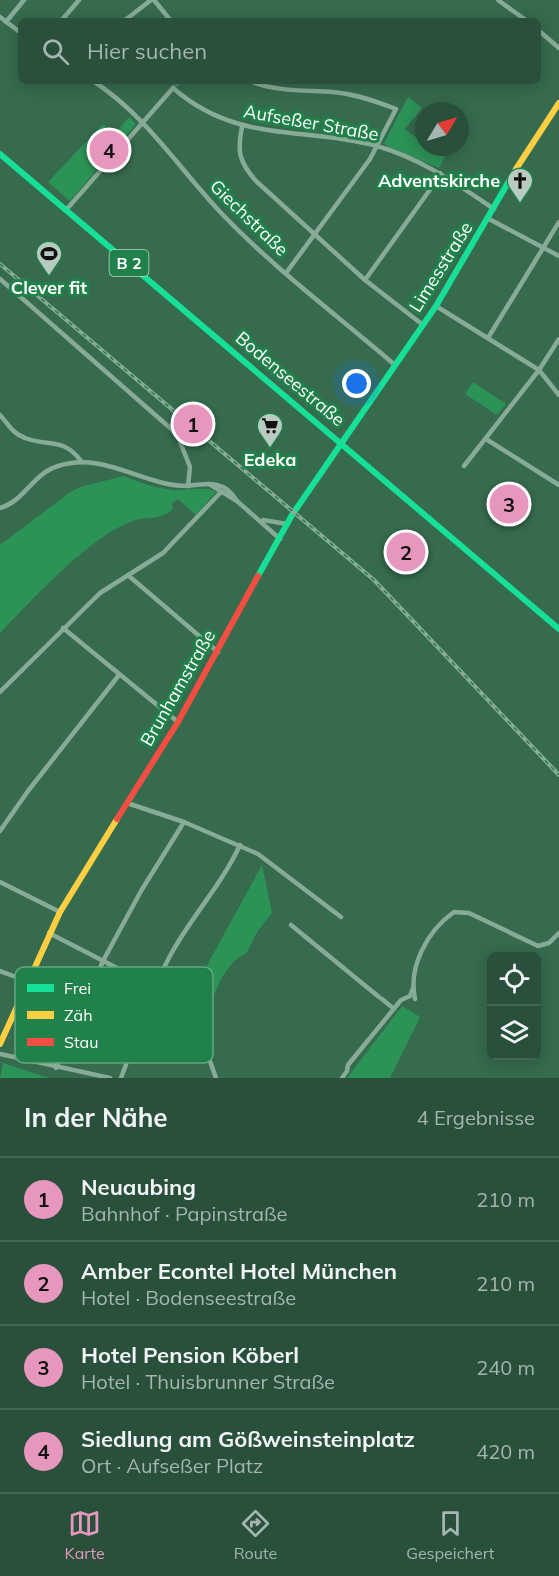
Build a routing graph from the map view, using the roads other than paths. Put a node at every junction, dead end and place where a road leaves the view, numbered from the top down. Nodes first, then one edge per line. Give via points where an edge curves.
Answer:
1 (24, 0) edge
2 (79, 0) edge
3 (152, 0) edge
4 (502, 1) edge
5 (0, 17) edge
6 (64, 18) edge
7 (128, 18) edge
8 (168, 18) edge
9 (523, 18) edge
10 (6, 22) junction
11 (18, 31) edge
12 (541, 33) edge
13 (559, 48) edge
14 (97, 84) edge
15 (262, 84) edge
16 (559, 103) edge
17 (143, 122) junction
18 (242, 127) junction
19 (378, 147) junction
20 (0, 154) edge
21 (440, 173) junction
22 (494, 209) junction
23 (66, 210) junction
24 (489, 219) junction
25 (559, 222) edge
26 (314, 236) junction
27 (544, 248) junction
28 (559, 256) edge
29 (286, 273) junction
30 (0, 279) edge
31 (365, 280) junction
32 (436, 306) junction
33 (423, 325) junction
34 (488, 338) junction
35 (559, 339) edge
36 (395, 365) junction
37 (539, 370) junction
38 (559, 394) edge
39 (0, 415) edge
40 (486, 440) junction
41 (340, 442) junction
42 (81, 461) junction
43 (464, 466) dead end
44 (208, 483) junction
45 (559, 485) edge
46 (188, 486) junction
47 (221, 492) junction
48 (237, 501) junction
49 (0, 508) edge
50 (260, 519) junction
51 (287, 524) junction
52 (280, 539) junction
53 (129, 576) junction
54 (63, 628) junction
55 (559, 629) edge
56 (218, 652) junction
57 (119, 675) junction
58 (0, 692) edge
59 (178, 722) junction
60 (127, 803) junction
61 (184, 822) junction
62 (0, 831) edge
63 (240, 845) junction
64 (0, 882) edge
65 (60, 912) junction
66 (341, 917) dead end
67 (291, 925) dead end
68 (49, 933) junction
69 (559, 933) edge
70 (103, 962) junction
71 (33, 967) edge
72 (101, 967) edge
73 (114, 967) edge
74 (165, 967) edge
75 (0, 971) edge
76 (15, 977) edge
77 (413, 988) junction
78 (416, 999) dead end
79 (15, 1009) edge
80 (394, 1009) junction
81 (0, 1044) edge
82 (0, 1054) edge
83 (15, 1058) edge
84 (36, 1063) edge
85 (58, 1063) edge
86 (127, 1063) edge
87 (211, 1063) edge
88 (56, 1068) junction
89 (110, 1078) edge
90 (121, 1078) edge
91 (216, 1078) edge
92 (342, 1078) edge

1 - 10 street
2 - 6 street
3 - 7 street
3 - 8 street
4 - 9 street
5 - 10 street
10 - 11 street
12 - 13 street
14 - 17 street, Giechstraße
15 - 19 street via 286,90 334,92 396,109
16 - 22 street, Limesstraße via 535,136
17 - 18 street, Aufseßer Straße via 174,87 186,100 211,115
17 - 23 street
17 - 29 street, Giechstraße via 223,215
18 - 19 street, Aufseßer Straße via 326,135
18 - 26 street via 238,146 246,169
19 - 21 street, Aufseßer Straße
19 - 26 street
20 - 23 street, Bodenseestraße / B 2
21 - 22 street, Aufseßer Straße
21 - 31 street
22 - 24 street, Limesstraße
23 - 41 street, Bodenseestraße / B 2
24 - 27 street
24 - 32 street, Limesstraße
25 - 27 street
26 - 29 street
26 - 31 street
27 - 28 street
27 - 34 street
29 - 36 street, Giechstraße
30 - 46 street via 177,434 190,467
31 - 33 street
32 - 33 street, Limesstraße
32 - 34 street
33 - 36 street, Limesstraße
34 - 37 street
35 - 37 street
36 - 41 street, Limesstraße
37 - 38 street
37 - 40 street
39 - 42 street via 17,434 64,446
40 - 43 street
40 - 45 street
41 - 51 street, Brunhamstraße
41 - 55 street, Bodenseestraße / B 2
42 - 46 street via 104,463 148,480
42 - 49 street via 46,471 19,497
44 - 46 street
44 - 47 street
44 - 48 street via 220,484
47 - 48 street
47 - 53 street via 164,553
48 - 50 street
50 - 51 street
50 - 52 street
51 - 52 street, Brunhamstraße
52 - 56 street, Brunhamstraße
53 - 54 street via 100,593
53 - 56 street
54 - 57 street
54 - 58 street
56 - 59 street, Brunhamstraße
57 - 59 street
57 - 62 street
59 - 60 street, Brunhamstraße
60 - 61 street
60 - 65 street, Brunhamstraße
61 - 63 street
61 - 70 street
63 - 66 street via 280,868
63 - 74 street
64 - 65 street
65 - 68 street, Brunhamstraße
67 - 80 street
68 - 70 street
68 - 71 street, Brunhamstraße
69 - 77 street via 549,943 538,946 469,913 454,912 421,951
70 - 72 street
70 - 73 street
75 - 76 street
77 - 78 street
77 - 80 street via 410,996
79 - 81 street, Brunhamstraße
80 - 92 street via 348,1065
82 - 83 street
84 - 88 street
85 - 88 street
86 - 90 street
87 - 91 street
88 - 89 street

